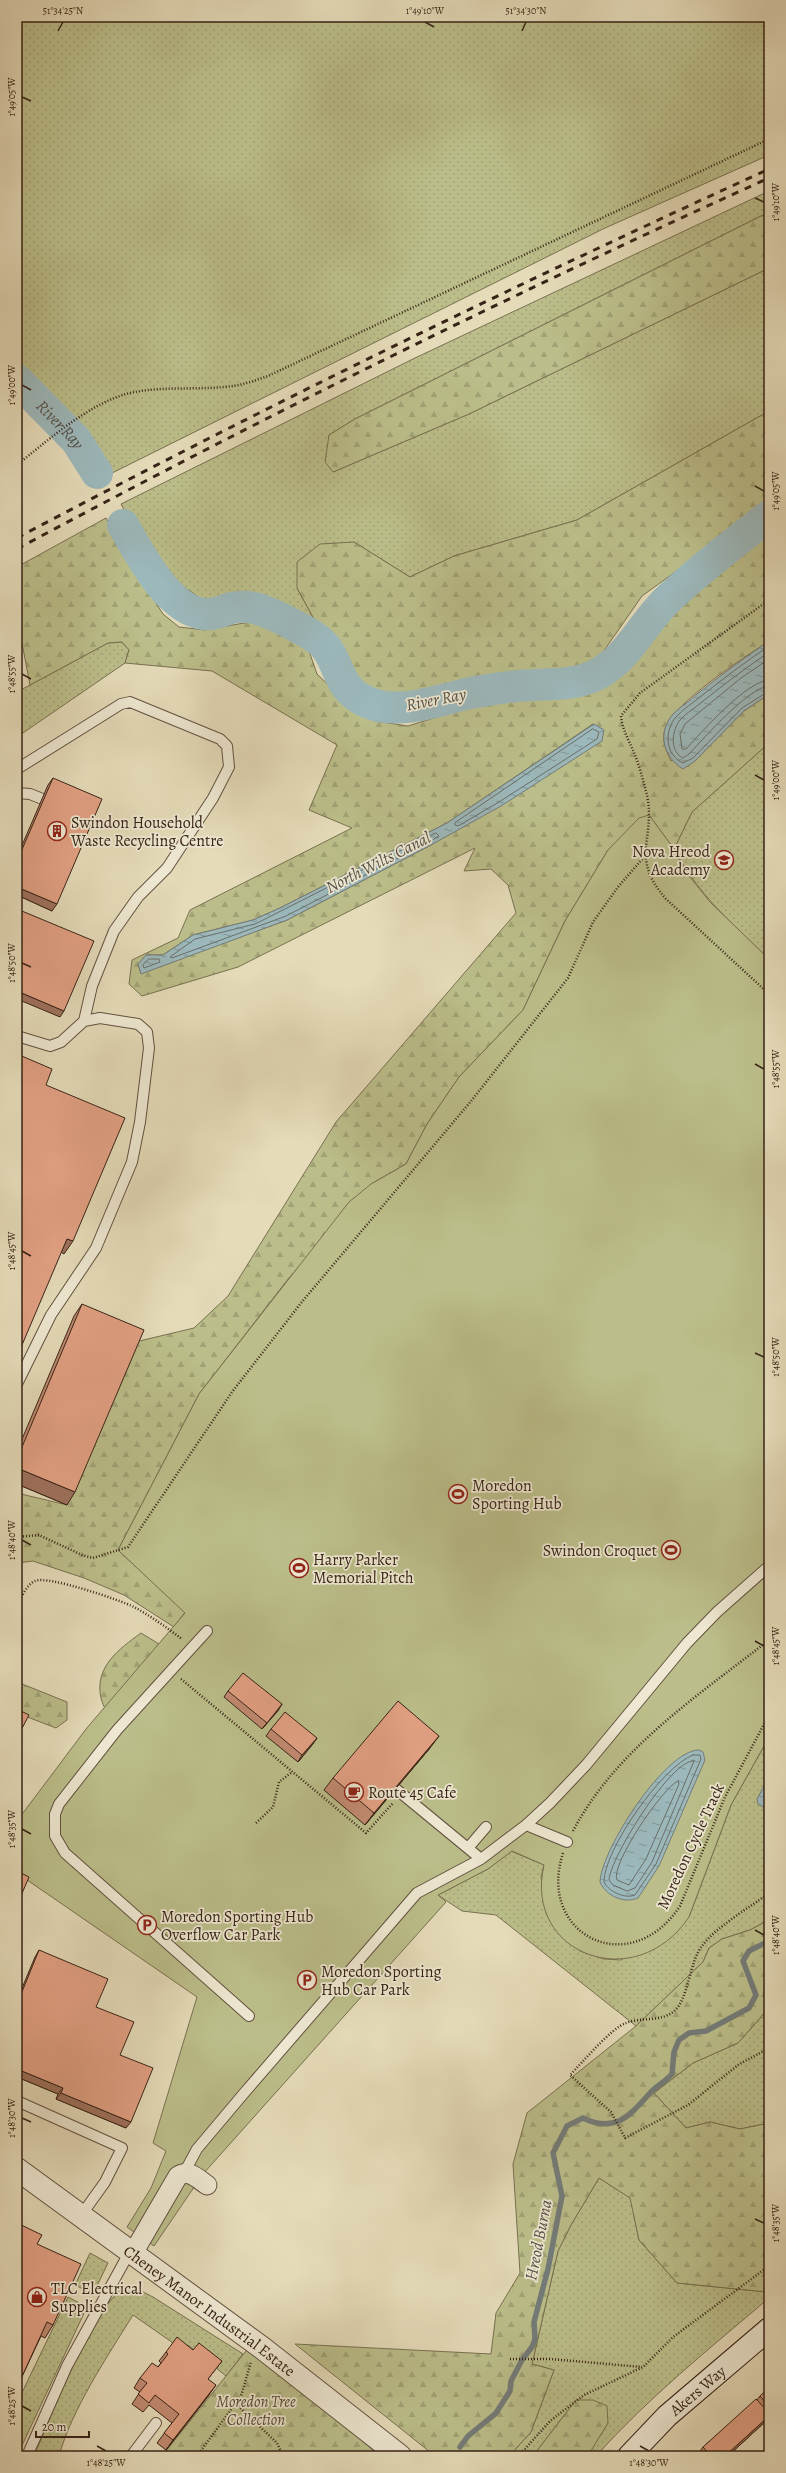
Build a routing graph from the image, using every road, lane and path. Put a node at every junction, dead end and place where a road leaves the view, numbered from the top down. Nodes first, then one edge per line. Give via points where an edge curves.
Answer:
1 (769, 139) edge
2 (17, 465) edge
3 (769, 600) edge
4 (17, 769) edge
5 (17, 793) edge
6 (65, 809) edge
7 (644, 857) junction
8 (769, 994) edge
9 (84, 1021) junction
10 (17, 1036) edge
11 (17, 1384) edge
12 (17, 1537) edge
13 (769, 1566) edge
14 (17, 1605) edge
15 (207, 1631) dead end
16 (769, 1640) edge
17 (192, 1647) junction
18 (171, 1670) junction
19 (769, 1714) edge
20 (292, 1772) junction
21 (398, 1791) joint
22 (256, 1823) dead end
23 (526, 1825) junction
24 (486, 1827) dead end
25 (567, 1842) junction
26 (468, 1848) junction
27 (481, 1858) junction
28 (769, 1893) edge
29 (249, 2016) dead end
30 (769, 2048) edge
31 (17, 2101) edge
32 (17, 2169) edge
33 (184, 2173) junction
34 (206, 2184) dead end
35 (80, 2217) junction
36 (130, 2254) junction
37 (769, 2266) edge
38 (769, 2329) edge
39 (261, 2347) junction
40 (510, 2359) dead end
41 (643, 2367) junction
42 (236, 2404) junction
43 (156, 2423) dead end
44 (27, 2456) edge
45 (131, 2456) edge
46 (197, 2456) edge
47 (283, 2456) edge
48 (400, 2456) edge
49 (519, 2456) edge
50 (628, 2456) edge

1 - 2 path via 268,376 225,387 163,389 116,397 42,445
3 - 7 path via 640,693 624,710 621,723 647,796
4 - 9 lane via 121,704 130,702 220,739 228,746 229,767 213,798 167,868 138,896 114,931 92,986
5 - 6 lane via 30,794
7 - 8 path via 653,884 666,899
7 - 12 path via 593,922 568,978 467,1106 296,1309 198,1440 128,1547 93,1558 39,1535
9 - 10 lane via 61,1042 50,1046
9 - 11 lane via 100,1018 138,1024 147,1032 149,1048 140,1122 132,1162 96,1248 50,1315
13 - 23 lane via 717,1612 687,1643 586,1765
14 - 17 path via 34,1581 52,1581 117,1600 135,1608
15 - 17 lane
16 - 25 path, Moredon Cycle Track via 652,1734 592,1801
17 - 18 lane
18 - 20 path
18 - 29 lane via 117,1730 59,1804 55,1814 55,1836 65,1853
19 - 25 path, Moredon Cycle Track via 725,1797 680,1906 671,1920 654,1934 637,1943 614,1945 601,1942 571,1922 559,1894 560,1862
20 - 21 path via 366,1833
20 - 22 path via 279,1782 273,1806
21 - 26 lane
23 - 25 lane
23 - 27 lane
24 - 26 lane
26 - 27 lane
27 - 33 lane via 417,1894 197,2149
28 - 30 path via 725,1925 702,1946 694,1960 686,1989 674,2012 660,2018 625,2023 570,2075 611,2112 625,2138 688,2105 738,2065
31 - 35 lane via 122,2148 105,2182
32 - 35 street, Cheney Manor Industrial Estate
33 - 34 street
33 - 36 street via 174,2180
35 - 36 street, Cheney Manor Industrial Estate
36 - 39 street, Cheney Manor Industrial Estate
36 - 44 lane via 67,2366
37 - 41 path via 674,2337
38 - 50 street, Akers Way via 690,2396
39 - 42 path via 249,2368
39 - 48 street, Cheney Manor Industrial Estate
40 - 41 path via 530,2358
41 - 49 path via 584,2395 550,2421
42 - 46 path
42 - 47 path via 277,2443
43 - 45 lane

